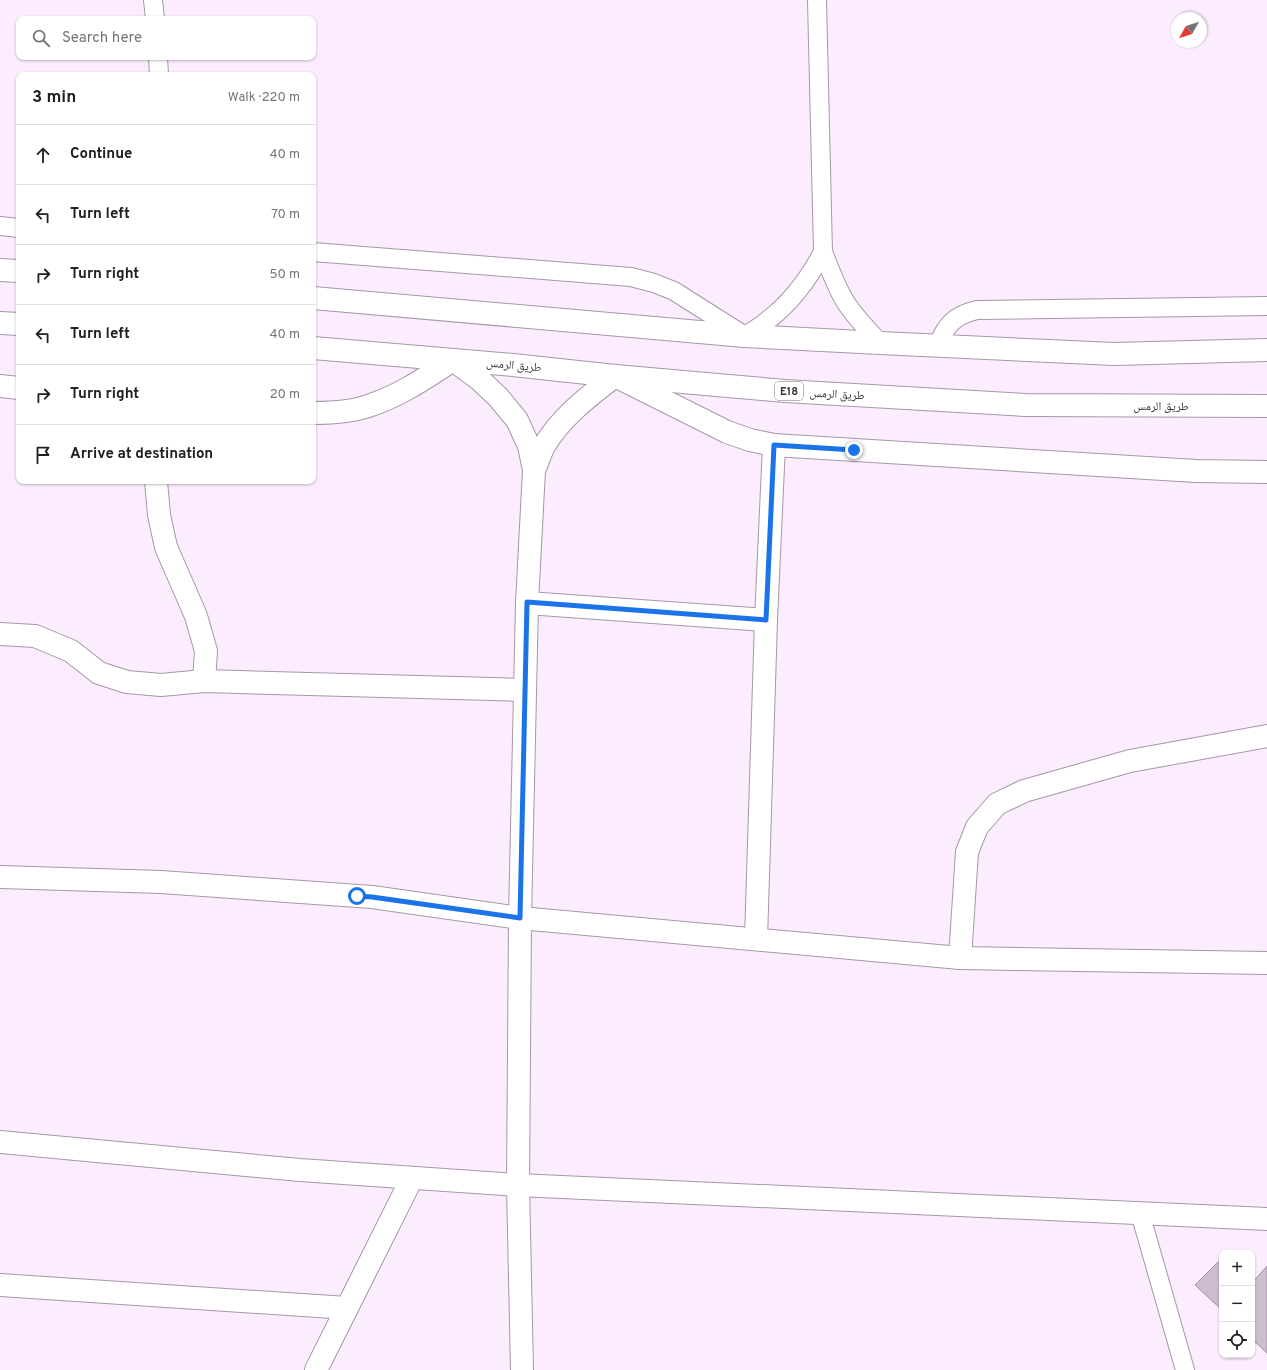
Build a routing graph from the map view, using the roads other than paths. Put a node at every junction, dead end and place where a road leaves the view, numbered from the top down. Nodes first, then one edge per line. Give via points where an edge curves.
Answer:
1 (153, 0) edge
2 (817, 0) edge
3 (155, 16) edge
4 (158, 60) edge
5 (159, 72) edge
6 (0, 226) edge
7 (16, 228) edge
8 (316, 252) edge
9 (823, 252) junction
10 (0, 270) edge
11 (16, 272) edge
12 (316, 298) edge
13 (1267, 306) edge
14 (0, 323) edge
15 (16, 324) edge
16 (745, 336) junction
17 (880, 343) junction
18 (938, 346) junction
19 (316, 348) edge
20 (1267, 350) edge
21 (453, 360) junction
22 (615, 376) junction
23 (0, 386) edge
24 (16, 388) edge
25 (1267, 406) edge
26 (316, 413) edge
27 (774, 445) junction
28 (534, 470) junction
29 (1267, 472) edge
30 (156, 484) edge
31 (527, 602) junction
32 (766, 620) junction
33 (0, 634) edge
34 (204, 681) junction
35 (524, 690) junction
36 (1267, 736) edge
37 (0, 877) edge
38 (520, 918) junction
39 (756, 939) junction
40 (960, 958) junction
41 (1267, 963) edge
42 (0, 1142) edge
43 (412, 1178) junction
44 (518, 1185) junction
45 (1140, 1213) junction
46 (1267, 1219) edge
47 (0, 1285) edge
48 (346, 1308) junction
49 (316, 1370) edge
50 (522, 1370) edge
51 (1185, 1370) edge

1 - 3 lane
2 - 9 lane
4 - 5 lane
6 - 7 lane
8 - 16 lane via 631,277 674,291
9 - 16 lane via 809,278 790,300 769,320
9 - 17 lane via 845,302 861,324
10 - 11 main road
12 - 16 main road
13 - 18 lane via 977,310 955,318 944,331
14 - 15 main road
16 - 17 main road
17 - 18 main road
18 - 20 main road via 1114,354
19 - 21 main road, طريق الرمس / E18
21 - 22 main road, طريق الرمس / E18
21 - 26 main road via 371,406 332,413
21 - 28 main road via 479,379 517,420 529,446
22 - 25 main road, طريق الرمس / E18 via 785,391 1025,405
22 - 27 main road via 727,432
22 - 28 main road via 577,406 560,425 544,446
23 - 24 main road
27 - 29 main road via 1196,471
27 - 32 main road
28 - 31 main road
30 - 34 main road via 166,547 196,616 206,651
31 - 32 main road
31 - 35 main road
32 - 39 main road
33 - 34 main road via 35,636 71,651 99,673 127,682 161,685
34 - 35 main road
35 - 38 main road
36 - 40 main road via 1130,761 1024,791 997,804 977,827 967,852
37 - 38 main road via 161,882 372,897
38 - 39 main road
38 - 44 main road
39 - 40 main road
40 - 41 main road
42 - 43 main road
43 - 44 main road
43 - 48 main road
44 - 45 main road
44 - 50 main road
45 - 46 main road
45 - 51 lane
47 - 48 main road
48 - 49 main road

